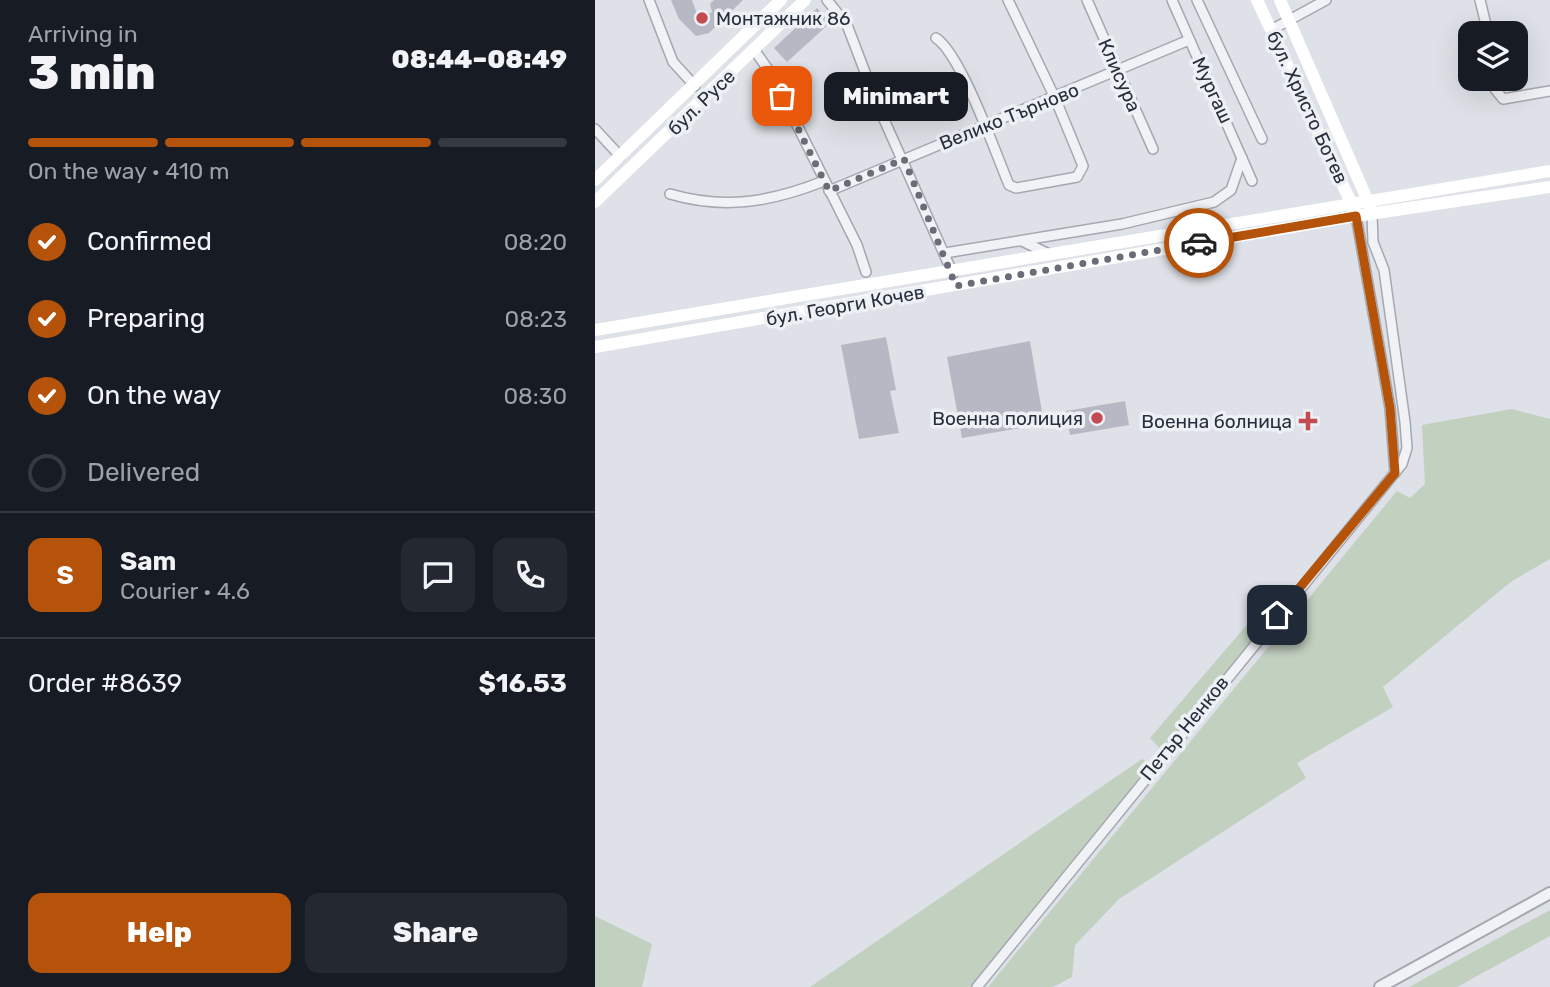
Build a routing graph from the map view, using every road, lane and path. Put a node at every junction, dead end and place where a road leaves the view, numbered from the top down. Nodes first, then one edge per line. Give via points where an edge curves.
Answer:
1 (649, 0) edge
2 (781, 0) edge
3 (805, 0) edge
4 (827, 0) edge
5 (1008, 0) edge
6 (1087, 0) edge
7 (1172, 0) edge
8 (1197, 0) edge
9 (1257, 0) edge
10 (1280, 0) edge
11 (1327, 0) edge
12 (1480, 0) edge
13 (1289, 21) junction
14 (1485, 21) edge
15 (1272, 30) junction
16 (936, 38) dead end
17 (1189, 40) junction
18 (755, 51) junction
19 (1119, 70) junction
20 (695, 86) junction
21 (1497, 91) edge
22 (1550, 92) edge
23 (1055, 98) junction
24 (987, 125) junction
25 (595, 129) edge
26 (1262, 139) dead end
27 (1153, 149) dead end
28 (621, 156) junction
29 (1242, 158) junction
30 (904, 159) junction
31 (1550, 171) edge
32 (595, 180) edge
33 (824, 181) junction
34 (1252, 181) dead end
35 (1550, 187) edge
36 (829, 191) junction
37 (670, 194) dead end
38 (1369, 199) junction
39 (595, 202) edge
40 (1352, 202) junction
41 (1372, 214) junction
42 (1356, 216) junction
43 (1021, 240) junction
44 (945, 253) junction
45 (1049, 254) junction
46 (952, 270) junction
47 (866, 272) dead end
48 (956, 286) junction
49 (595, 330) edge
50 (595, 347) edge
51 (1395, 473) junction
52 (1550, 893) edge
53 (977, 987) edge
54 (1380, 987) edge

1 - 20 street via 673,62
2 - 20 main road, бул. Русе
3 - 18 main road, бул. Русе
4 - 30 street via 847,25
5 - 23 street
6 - 19 street, Клисура
7 - 17 street, Мургаш
8 - 26 street
9 - 15 main road, бул. Христо Ботев
10 - 13 main road, бул. Христо Ботев
11 - 13 street
12 - 14 street
13 - 15 street
13 - 38 main road, бул. Христо Ботев
15 - 40 main road, бул. Христо Ботев
16 - 24 street via 949,51
17 - 19 street, Велико Търново
17 - 29 street, Мургаш
18 - 33 street via 772,75
18 - 39 main road, бул. Русе
19 - 23 street, Велико Търново
19 - 27 street, Клисура
20 - 28 main road, бул. Русе
21 - 22 street via 1503,99
23 - 24 street, Велико Търново
23 - 24 street via 1083,166 1077,177 1016,188 1009,185
24 - 30 street, Велико Търново
25 - 28 street
28 - 32 main road, бул. Русе
29 - 34 street, Мургаш
29 - 43 street via 1231,190 1214,202 1122,224
30 - 36 street, Велико Търново
30 - 44 street
31 - 38 main road, бул. Георги Кочев
33 - 36 street
33 - 37 street via 772,200 741,203 714,204
35 - 41 main road, бул. Георги Кочев
36 - 47 street
38 - 40 main road, бул. Георги Кочев
38 - 41 main road, бул. Христо Ботев
40 - 42 main road, бул. Христо Ботев
40 - 45 main road, бул. Георги Кочев
41 - 42 main road, бул. Георги Кочев
41 - 51 street, Петър Ненков via 1373,242 1384,270 1407,448
42 - 48 main road, бул. Георги Кочев
42 - 51 street via 1390,408
43 - 44 street
43 - 45 street
44 - 46 street
45 - 46 main road, бул. Георги Кочев
46 - 48 street
46 - 49 main road, бул. Георги Кочев
48 - 50 main road, бул. Георги Кочев
51 - 53 street, Петър Ненков
52 - 54 street

